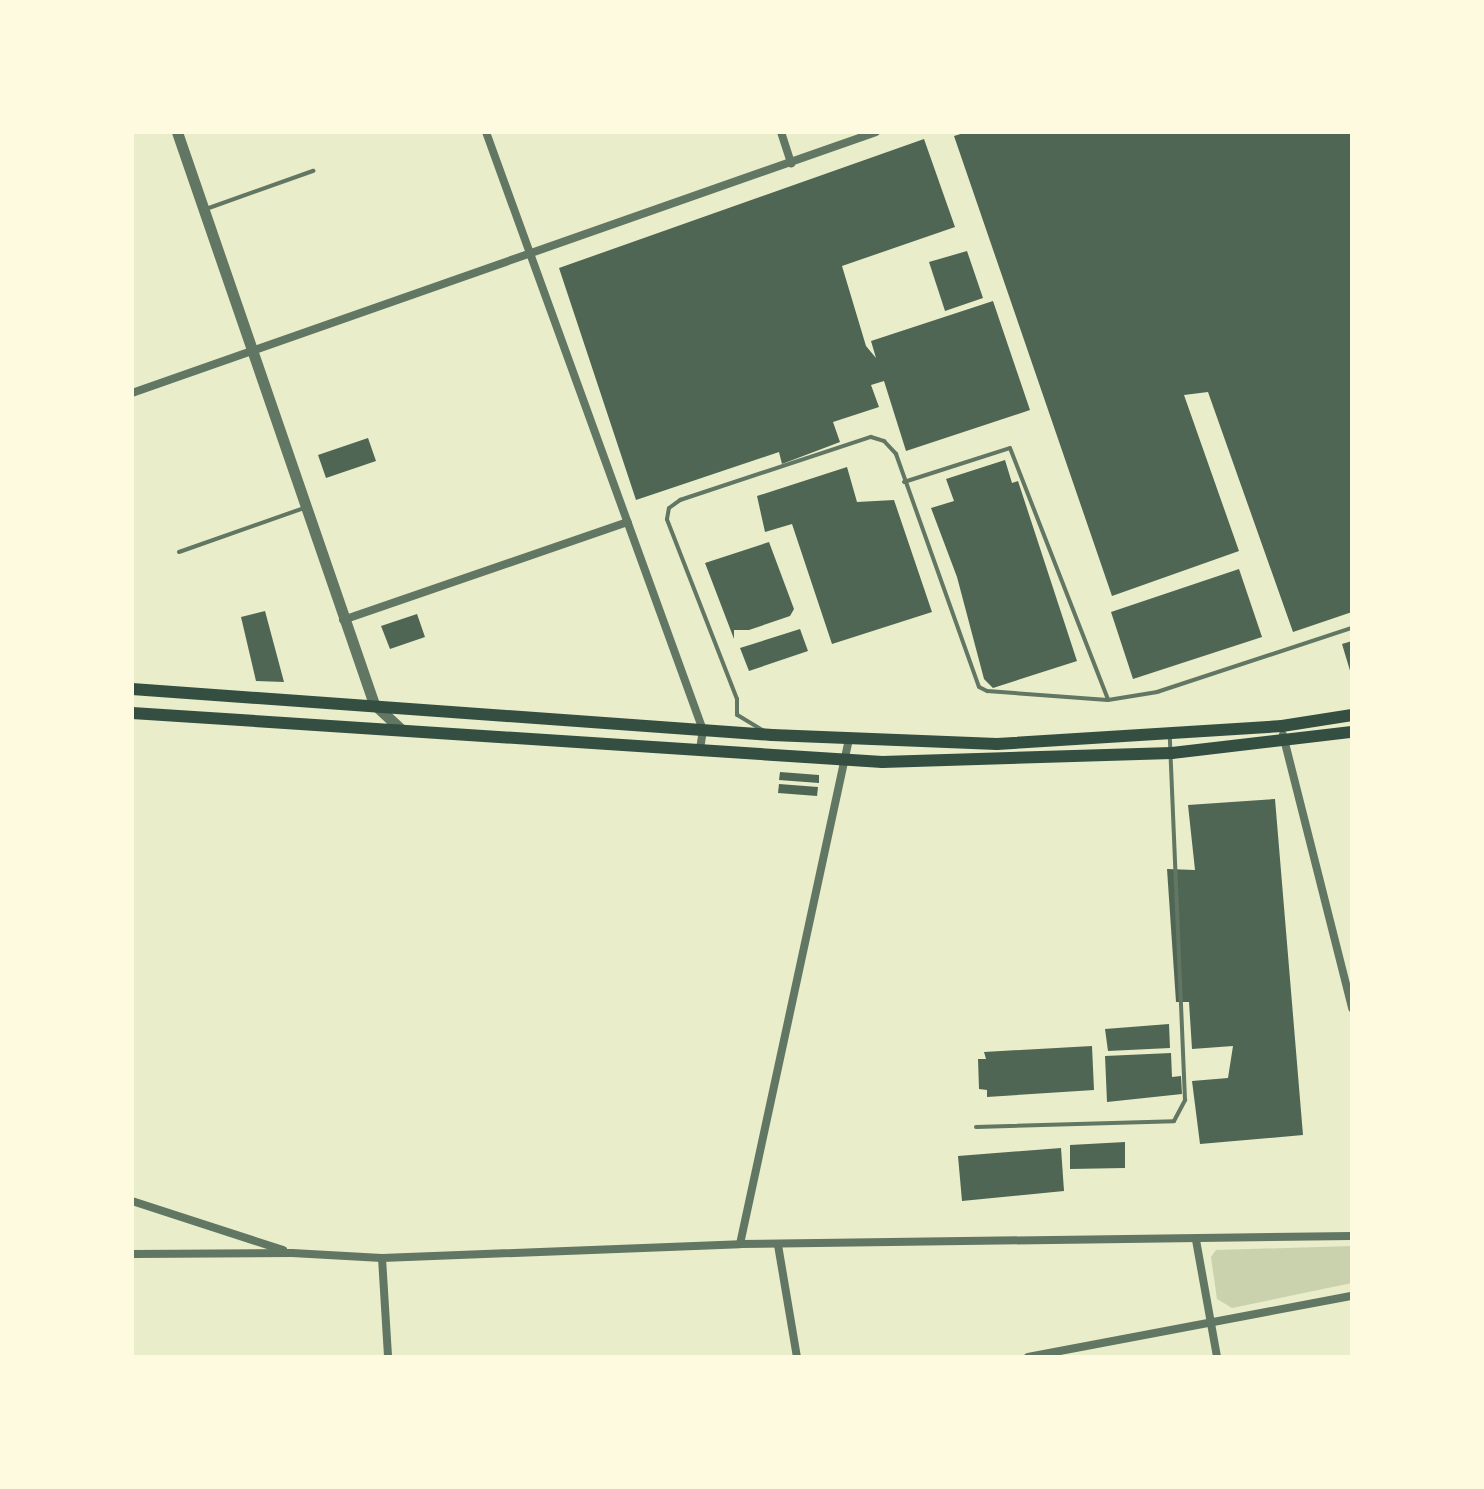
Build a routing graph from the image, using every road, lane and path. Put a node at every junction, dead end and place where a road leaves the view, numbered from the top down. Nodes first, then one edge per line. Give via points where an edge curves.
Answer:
1 (177, 132) edge
2 (486, 132) edge
3 (781, 132) edge
4 (876, 132) edge
5 (791, 163) junction
6 (313, 171) dead end
7 (202, 210) junction
8 (527, 253) junction
9 (249, 351) junction
10 (132, 393) edge
11 (903, 482) junction
12 (304, 508) junction
13 (628, 522) junction
14 (179, 552) dead end
15 (343, 620) junction
16 (1352, 628) edge
17 (132, 689) edge
18 (1108, 700) junction
19 (374, 704) junction
20 (132, 713) edge
21 (1352, 715) edge
22 (1282, 726) junction
23 (402, 730) junction
24 (703, 730) junction
25 (1352, 732) edge
26 (772, 735) junction
27 (1170, 735) junction
28 (849, 739) junction
29 (1284, 743) junction
30 (700, 749) junction
31 (1172, 753) junction
32 (771, 756) junction
33 (846, 760) junction
34 (1352, 1008) edge
35 (976, 1127) dead end
36 (132, 1201) edge
37 (1352, 1236) edge
38 (1196, 1240) junction
39 (740, 1244) junction
40 (778, 1245) junction
41 (292, 1253) junction
42 (132, 1254) edge
43 (382, 1258) junction
44 (1352, 1296) edge
45 (1210, 1325) junction
46 (388, 1357) edge
47 (797, 1357) edge
48 (1028, 1357) edge
49 (1217, 1357) edge

1 - 7 street
2 - 8 street
3 - 5 street
4 - 5 street
5 - 8 street
6 - 7 lane
7 - 9 street
8 - 9 street
8 - 13 street
9 - 10 street
9 - 12 street
11 - 18 lane via 979,687 997,694
11 - 18 lane via 1010,448
11 - 26 lane via 896,454 884,441 871,437 669,508 667,519 737,699 737,715
12 - 14 lane
12 - 15 street
13 - 15 street
13 - 24 street
15 - 19 street
16 - 18 lane via 1157,692
17 - 19 main road
19 - 23 street
19 - 24 main road
20 - 23 main road
21 - 22 main road
22 - 27 main road
22 - 29 street
23 - 30 main road
24 - 26 main road
24 - 30 street
25 - 29 main road
26 - 28 main road
26 - 32 lane
27 - 28 main road via 997,744
27 - 31 lane
28 - 33 street
29 - 31 main road
29 - 34 street
30 - 32 main road
31 - 33 main road
31 - 35 lane via 1185,1100 1174,1121
32 - 33 main road
33 - 39 street
36 - 41 street
37 - 38 street
38 - 40 street
38 - 45 street
39 - 40 street
39 - 43 street
40 - 47 street
41 - 42 street
41 - 43 street
43 - 46 street
44 - 45 street
45 - 48 street
45 - 49 street

